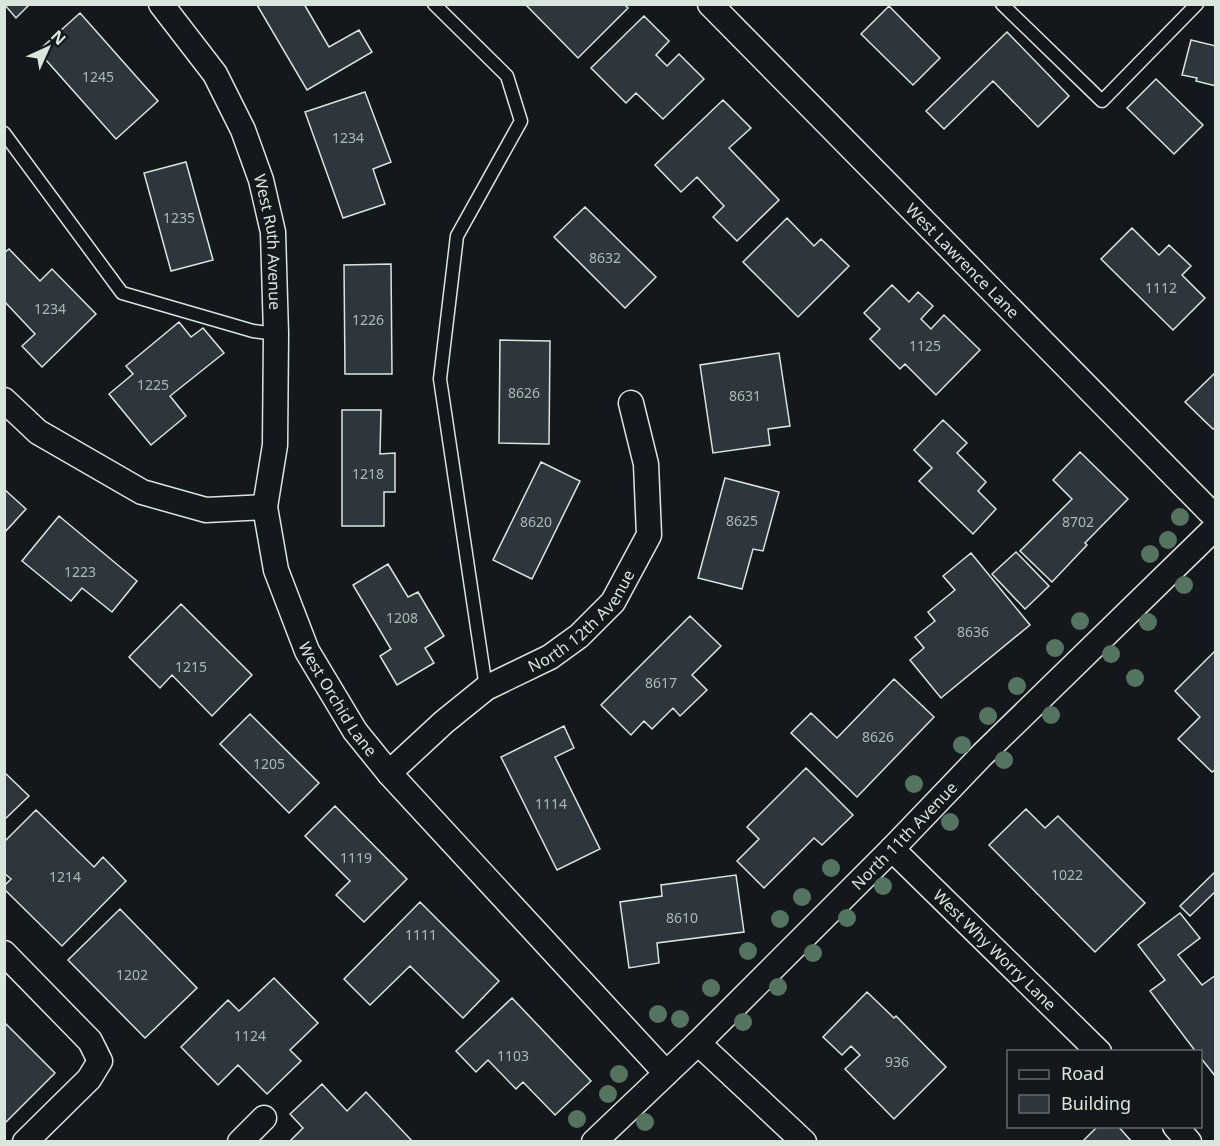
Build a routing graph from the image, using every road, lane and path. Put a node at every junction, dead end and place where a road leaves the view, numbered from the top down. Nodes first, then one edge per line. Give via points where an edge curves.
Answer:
1 (161, 4) edge
2 (434, 4) edge
3 (710, 4) edge
4 (1002, 4) edge
5 (1197, 4) edge
6 (4, 133) edge
7 (276, 334) junction
8 (4, 400) edge
9 (631, 403) dead end
10 (265, 507) junction
11 (1215, 518) edge
12 (1215, 527) edge
13 (486, 688) junction
14 (389, 772) junction
15 (892, 849) junction
16 (4, 952) edge
17 (698, 1043) junction
18 (1096, 1050) edge
19 (666, 1073) junction
20 (264, 1118) dead end
21 (1177, 1128) edge
22 (25, 1142) edge
23 (240, 1142) edge
24 (594, 1142) edge
25 (804, 1142) edge
26 (1189, 1142) edge

1 - 7 street, West Ruth Avenue via 215,74 243,130 261,180 273,232
2 - 13 lane via 507,76 521,120 457,236 440,379
3 - 11 street, West Lawrence Lane
4 - 5 lane via 1102,101
6 - 7 lane via 122,293 252,331
7 - 10 street, West Ruth Avenue via 275,445
8 - 10 street via 38,432 142,492 206,510
9 - 13 street, North 12th Avenue via 646,464 649,535 613,602 579,636 550,657
10 - 14 street, West Orchid Lane via 276,570 308,651 355,731
12 - 15 street, North 11th Avenue via 982,755
13 - 14 street, North 12th Avenue
14 - 19 street, West Orchid Lane
15 - 17 street, North 11th Avenue
15 - 18 street, West Why Worry Lane
16 - 22 street via 90,1041 100,1061 89,1079
17 - 19 street, North 11th Avenue
17 - 25 street
19 - 24 street, North 11th Avenue
20 - 23 street
21 - 26 street

